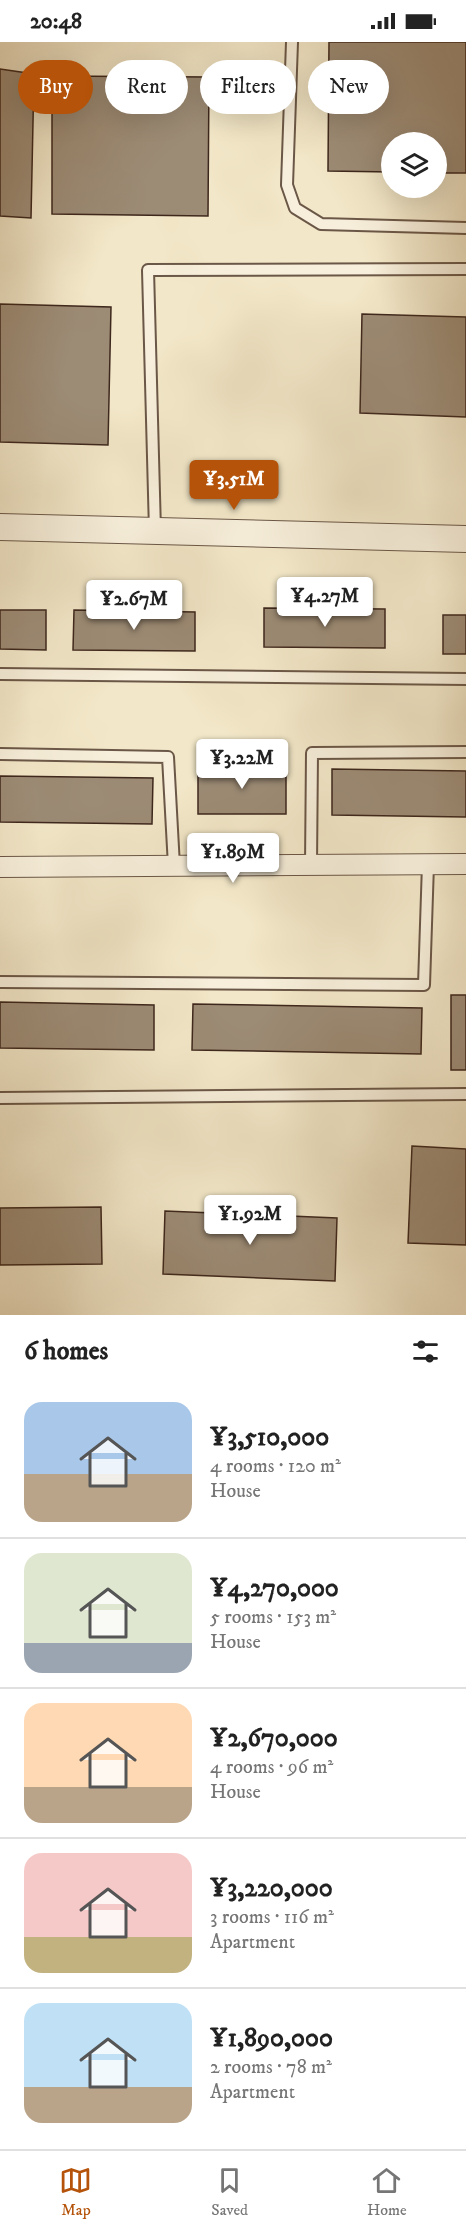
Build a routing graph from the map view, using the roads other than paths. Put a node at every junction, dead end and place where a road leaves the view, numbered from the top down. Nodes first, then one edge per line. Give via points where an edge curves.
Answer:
1 (292, 42) edge
2 (466, 228) edge
3 (466, 269) edge
4 (0, 527) edge
5 (155, 531) junction
6 (466, 539) edge
7 (0, 674) edge
8 (466, 679) edge
9 (466, 752) edge
10 (0, 754) edge
11 (428, 864) junction
12 (466, 864) edge
13 (310, 865) junction
14 (174, 866) junction
15 (0, 867) edge
16 (0, 982) edge
17 (466, 1094) edge
18 (0, 1098) edge

1 - 2 lane via 287,185 295,208 321,224
3 - 5 lane via 148,270
4 - 5 street
5 - 6 street
7 - 8 lane
9 - 13 lane via 312,753
10 - 14 lane via 168,757
11 - 12 street
11 - 13 street
11 - 16 lane via 424,985
13 - 14 street
14 - 15 street
17 - 18 lane

